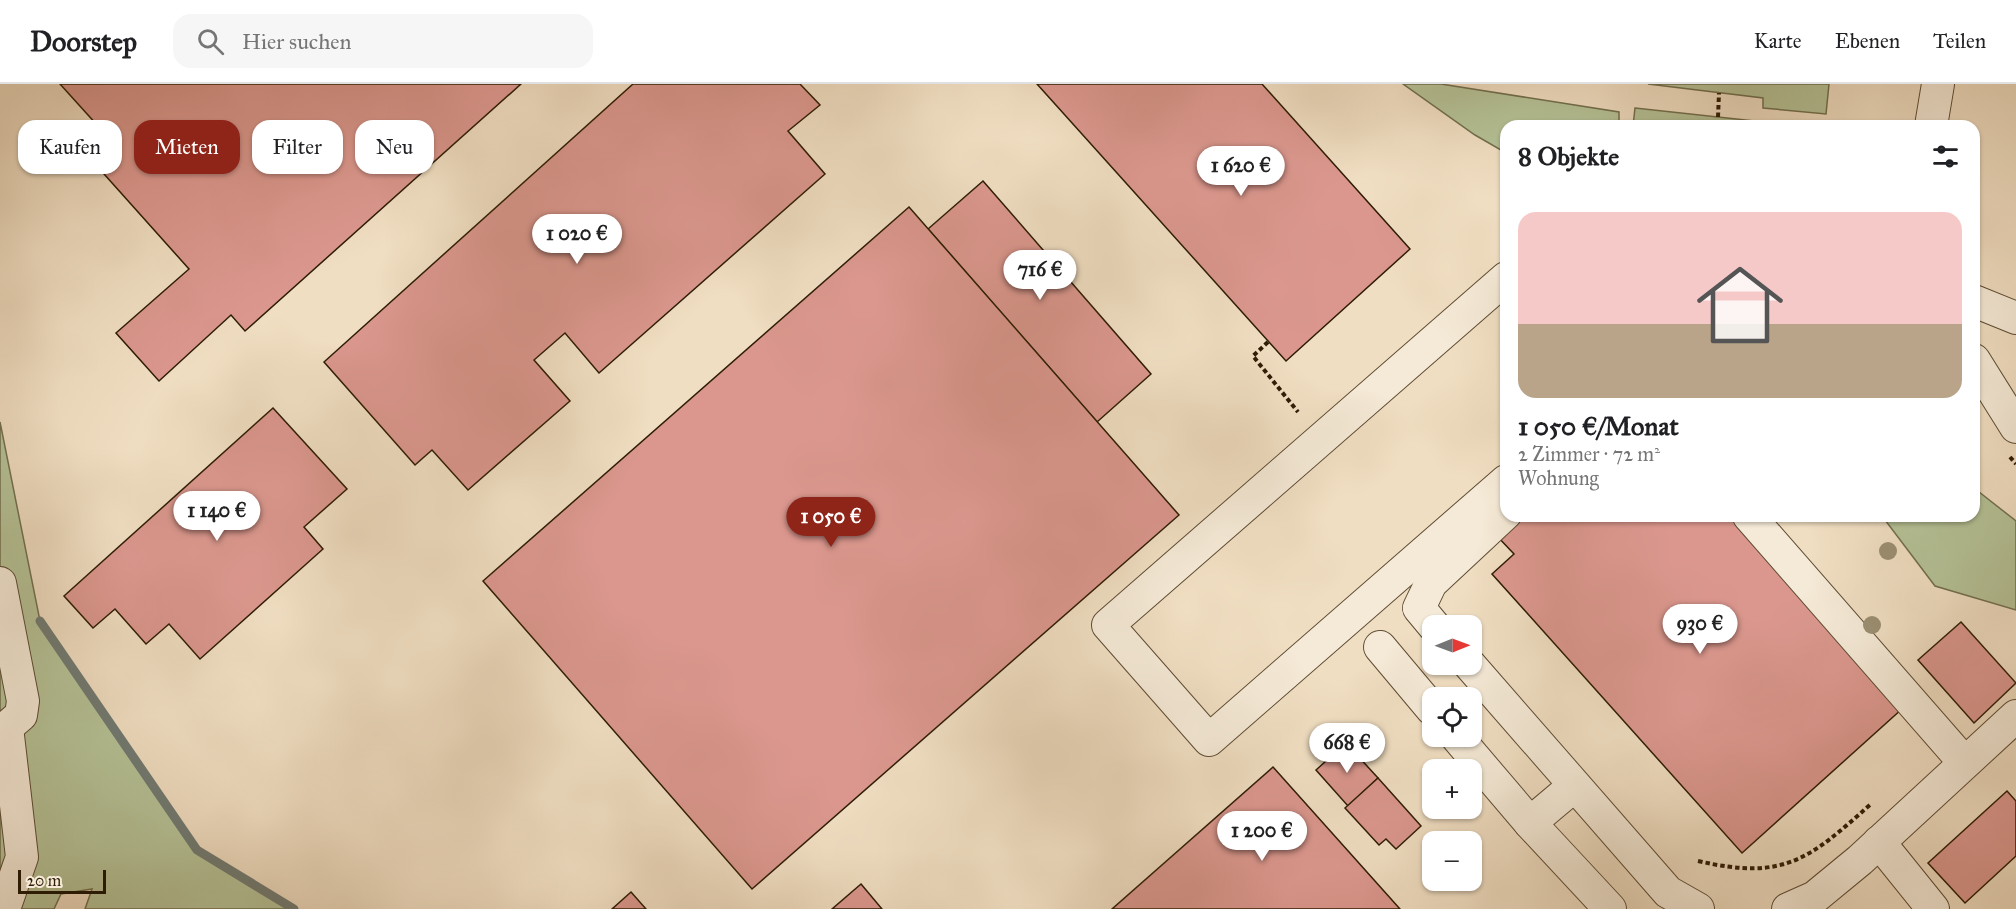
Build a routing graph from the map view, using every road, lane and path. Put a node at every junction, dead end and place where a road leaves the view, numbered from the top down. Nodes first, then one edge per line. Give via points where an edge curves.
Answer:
1 (1938, 84) edge
2 (1719, 93) dead end
3 (1718, 117) dead end
4 (1932, 120) edge
5 (1500, 283) edge
6 (1980, 303) edge
7 (2016, 318) edge
8 (1268, 342) dead end
9 (1980, 370) edge
10 (1298, 412) dead end
11 (2016, 427) edge
12 (1500, 486) edge
13 (1500, 519) edge
14 (1754, 522) edge
15 (0, 583) edge
16 (1425, 615) edge
17 (1380, 646) dead end
18 (1478, 675) edge
19 (1422, 697) edge
20 (2016, 716) edge
21 (1465, 747) edge
22 (1964, 762) junction
23 (1574, 786) junction
24 (1872, 803) dead end
25 (1530, 824) junction
26 (1879, 842) junction
27 (1698, 861) dead end
28 (4, 909) edge
29 (1610, 909) edge
30 (1698, 909) edge
31 (1788, 909) edge
32 (1934, 909) edge

1 - 4 street
2 - 3 path
5 - 12 street via 1108,625 1209,740
6 - 7 street
8 - 10 path via 1253,356
9 - 11 street
13 - 16 street via 1431,583 1419,608
14 - 22 street
15 - 28 street via 23,701 21,715 7,727 22,857
17 - 19 street
18 - 23 street
20 - 22 street
21 - 25 street
22 - 26 street
23 - 25 street
23 - 30 street via 1668,892
24 - 27 path via 1817,851 1796,862 1756,870
25 - 29 street
26 - 31 street via 1815,897
26 - 32 street

